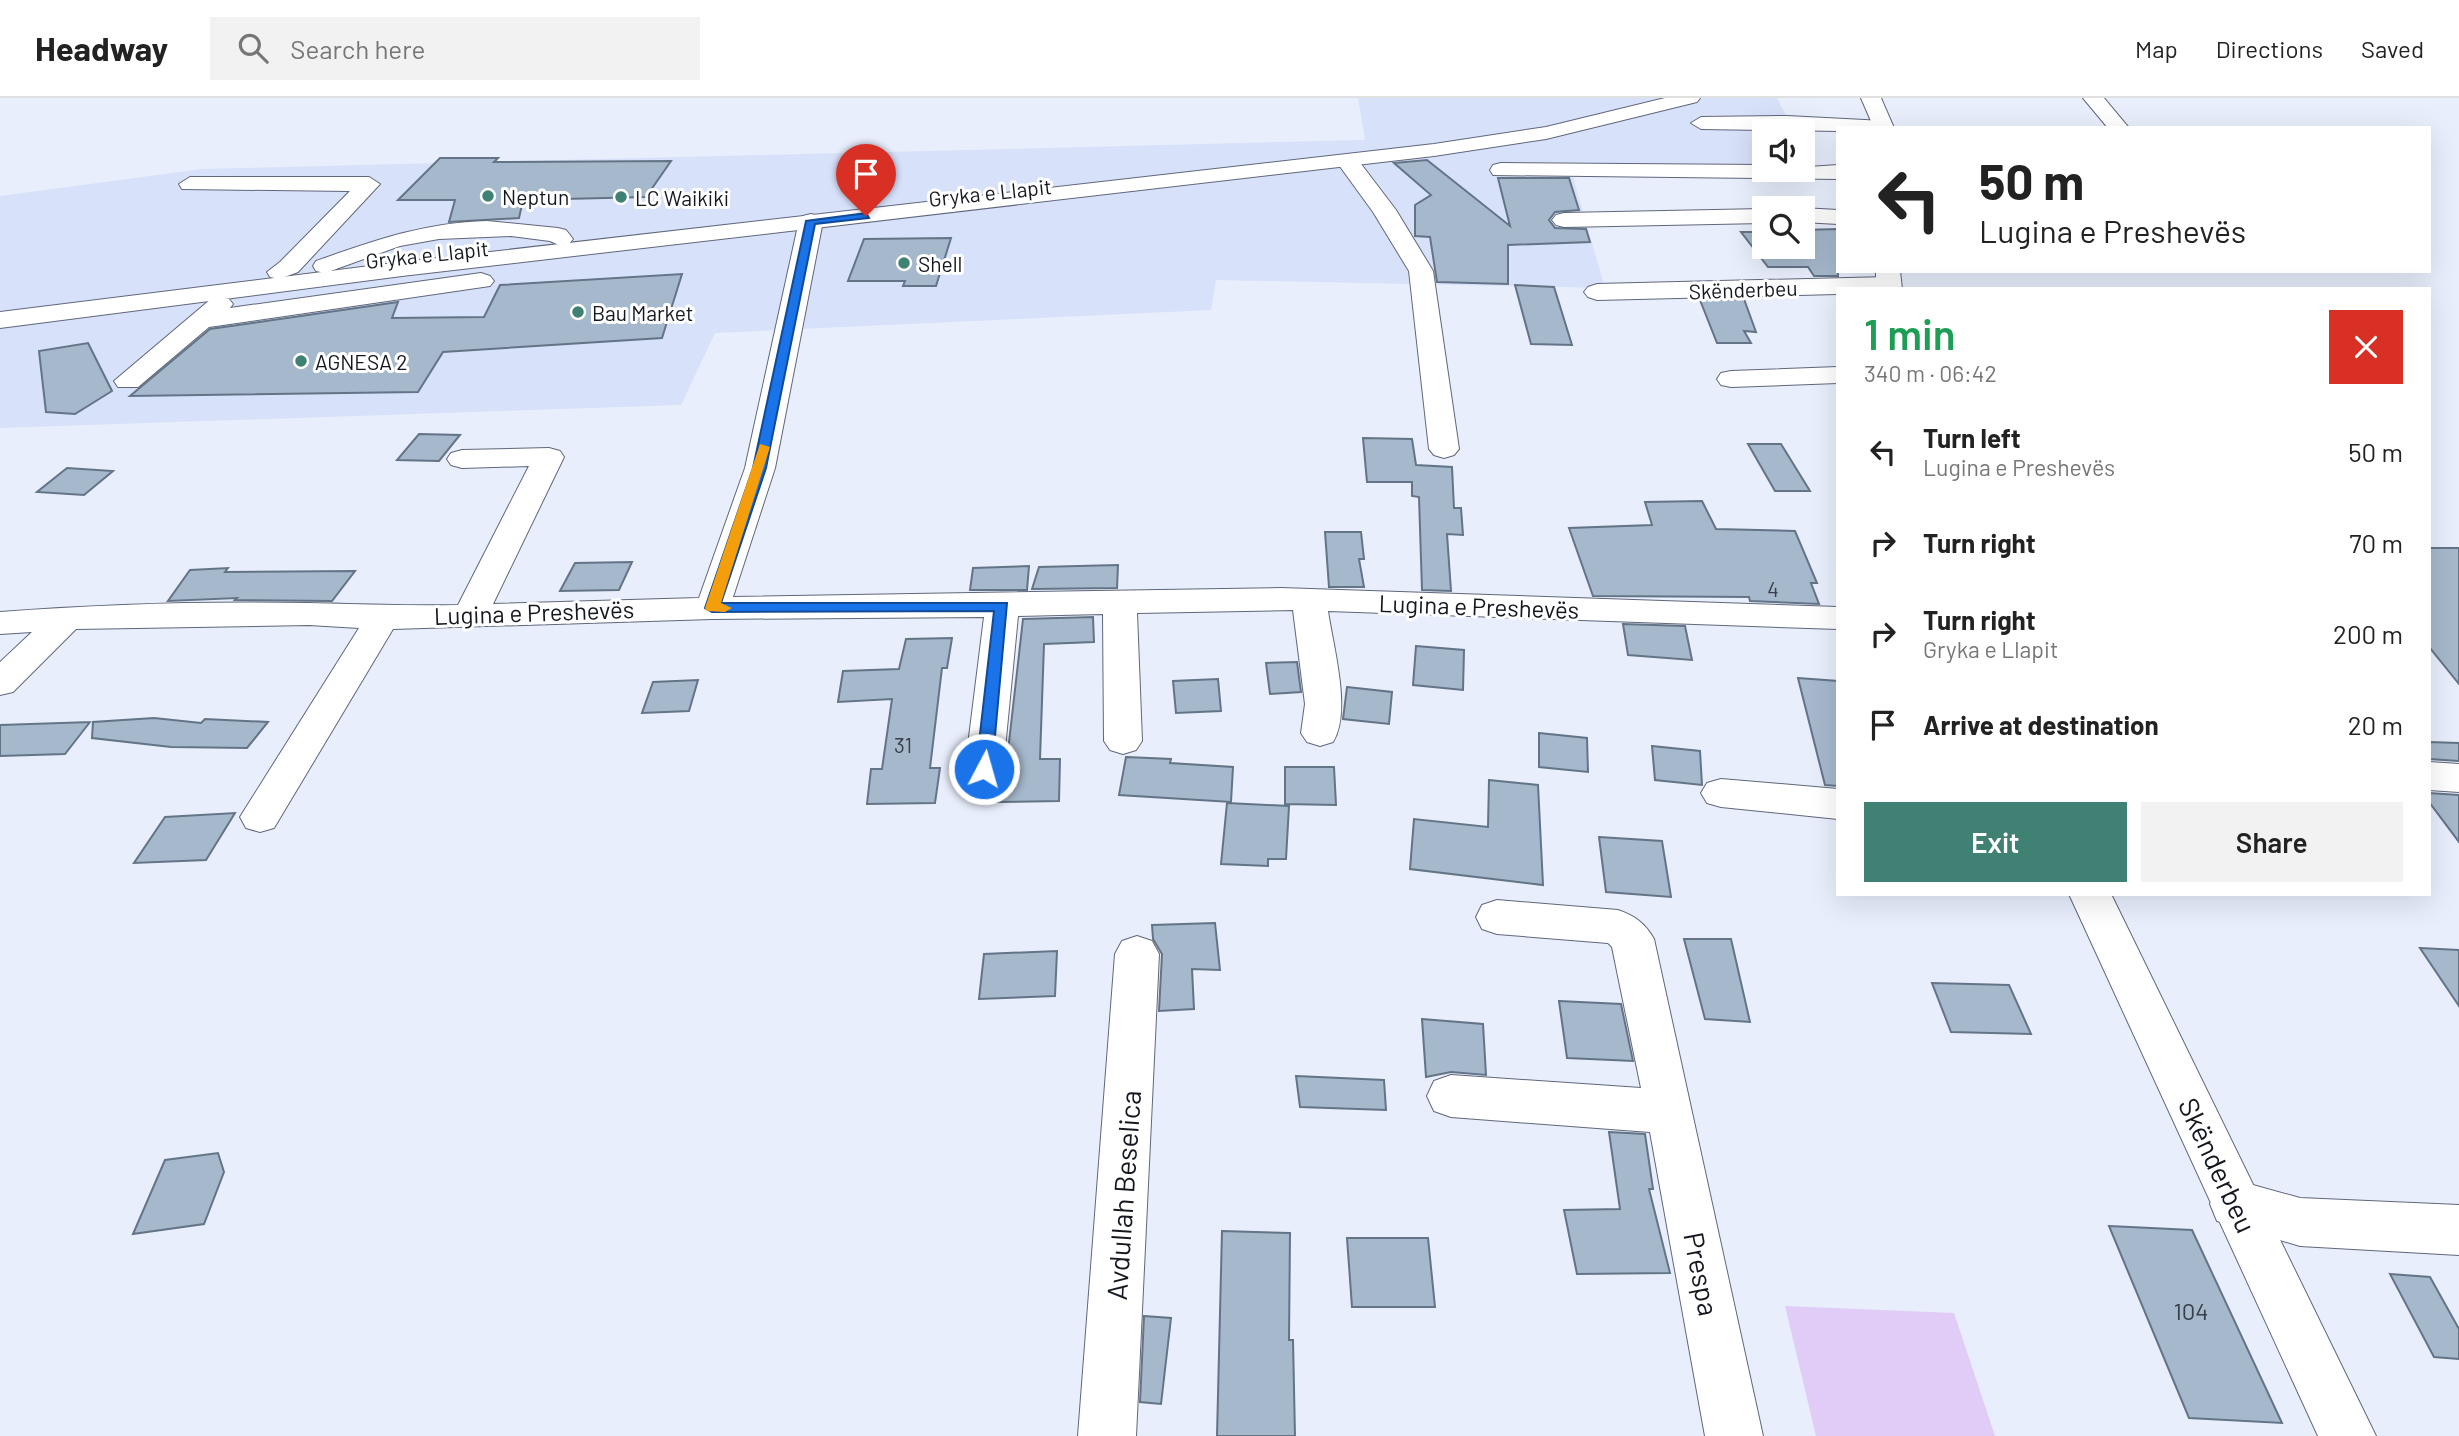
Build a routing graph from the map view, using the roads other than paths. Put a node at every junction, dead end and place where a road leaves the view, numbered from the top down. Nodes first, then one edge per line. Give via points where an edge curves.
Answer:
1 (1644, 98) edge
2 (1690, 98) edge
3 (2093, 98) edge
4 (1869, 99) edge
5 (1701, 123) dead end
6 (1865, 126) edge
7 (1883, 126) edge
8 (2117, 126) edge
9 (1626, 149) dead end
10 (1815, 151) edge
11 (1836, 152) edge
12 (1553, 155) dead end
13 (1347, 161) junction
14 (1501, 170) dead end
15 (1836, 172) edge
16 (190, 184) dead end
17 (1752, 216) edge
18 (1815, 216) edge
19 (1836, 217) edge
20 (1564, 220) dead end
21 (811, 221) junction
22 (485, 270) junction
23 (279, 272) junction
24 (1888, 282) edge
25 (232, 290) junction
26 (1597, 292) dead end
27 (472, 307) dead end
28 (0, 308) edge
29 (0, 320) edge
30 (201, 320) junction
31 (1836, 375) edge
32 (1731, 379) dead end
33 (128, 381) dead end
34 (1444, 449) dead end
35 (462, 459) dead end
36 (1309, 600) junction
37 (1119, 604) junction
38 (1002, 606) junction
39 (712, 608) junction
40 (471, 613) junction
41 (67, 618) junction
42 (382, 618) junction
43 (1836, 618) edge
44 (0, 623) edge
45 (0, 683) edge
46 (1320, 733) dead end
47 (1123, 741) dead end
48 (984, 769) dead end
49 (2431, 776) edge
50 (2459, 778) edge
51 (1721, 793) dead end
52 (1836, 804) edge
53 (260, 817) dead end
54 (2091, 896) edge
55 (1497, 917) dead end
56 (1136, 954) dead end
57 (1451, 1096) dead end
58 (1671, 1112) junction
59 (2235, 1204) junction
60 (2459, 1230) edge
61 (1107, 1436) edge
62 (1734, 1436) edge
63 (2347, 1436) edge

1 - 23 street, Gryka e Llapit via 1407,143 778,218 561,239 508,228 432,234 370,247 325,266
2 - 13 street, Gryka e Llapit via 1546,133
3 - 8 street
4 - 7 street
5 - 6 street
9 - 12 street
10 - 11 street
13 - 21 street, Gryka e Llapit
13 - 34 street via 1421,271
14 - 15 street
16 - 23 street via 369,184
17 - 20 street
18 - 19 street
21 - 22 street, Gryka e Llapit
21 - 39 street via 760,468
22 - 25 street, Gryka e Llapit
22 - 27 street
22 - 30 street
23 - 28 street
24 - 26 street, Skënderbeu
25 - 29 street, Gryka e Llapit
25 - 30 street
30 - 33 street
31 - 32 street
35 - 40 street via 549,457
36 - 37 street, Lugina e Preshevës
36 - 43 street, Lugina e Preshevës
36 - 46 street via 1322,704
37 - 38 street, Lugina e Preshevës
37 - 47 street
38 - 39 street, Lugina e Preshevës
38 - 48 street
39 - 40 street, Lugina e Preshevës
40 - 42 street, Lugina e Preshevës
41 - 42 street, Lugina e Preshevës via 309,614
41 - 44 street, Lugina e Preshevës
41 - 45 street
42 - 53 street
49 - 50 street
51 - 52 street
54 - 59 street, Skënderbeu
55 - 58 street, Prespa via 1618,926 1632,939
56 - 61 street, Avdullah Beselica
57 - 58 street
58 - 62 street, Prespa
59 - 60 street via 2300,1222
59 - 63 street, Skënderbeu

